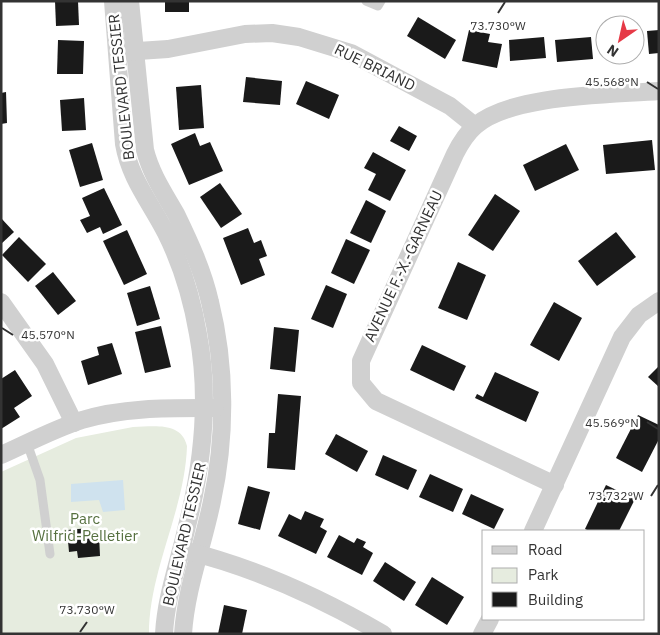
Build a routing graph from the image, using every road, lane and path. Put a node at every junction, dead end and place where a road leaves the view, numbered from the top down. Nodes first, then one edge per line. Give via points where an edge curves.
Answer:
1 (113, 1) edge
2 (130, 1) edge
3 (366, 1) edge
4 (381, 1) edge
5 (126, 52) junction
6 (659, 91) edge
7 (475, 126) junction
8 (659, 301) edge
9 (1, 302) edge
10 (213, 408) junction
11 (74, 423) junction
12 (27, 443) junction
13 (1, 455) edge
14 (555, 485) junction
15 (533, 530) edge
16 (182, 549) junction
17 (50, 554) dead end
18 (199, 554) junction
19 (489, 620) edge
20 (164, 634) edge
21 (183, 634) edge
22 (383, 634) edge
23 (482, 634) edge

1 - 5 street, BOULEVARD TESSIER
2 - 5 street, BOULEVARD TESSIER
3 - 4 lane via 378,6
5 - 7 street, RUE BRIAND via 168,49 245,34 272,33 313,39 364,59 450,106
5 - 10 street, BOULEVARD TESSIER via 147,160 189,241 211,305 220,355
6 - 7 street, AVENUE F.-X.-GARNEAU via 525,104 500,111
7 - 14 street, AVENUE F.-X.-GARNEAU via 455,154 367,344 360,368 362,383 382,405
8 - 14 street via 640,315 622,337
9 - 11 street via 45,364
10 - 11 street via 119,413
10 - 16 street, BOULEVARD TESSIER
10 - 18 street, BOULEVARD TESSIER via 215,485
11 - 12 street
12 - 13 street
12 - 17 lane via 40,480
14 - 15 street
16 - 18 street
16 - 20 street, BOULEVARD TESSIER via 169,593
18 - 21 street, BOULEVARD TESSIER via 186,604
18 - 22 street via 272,577
19 - 23 street

